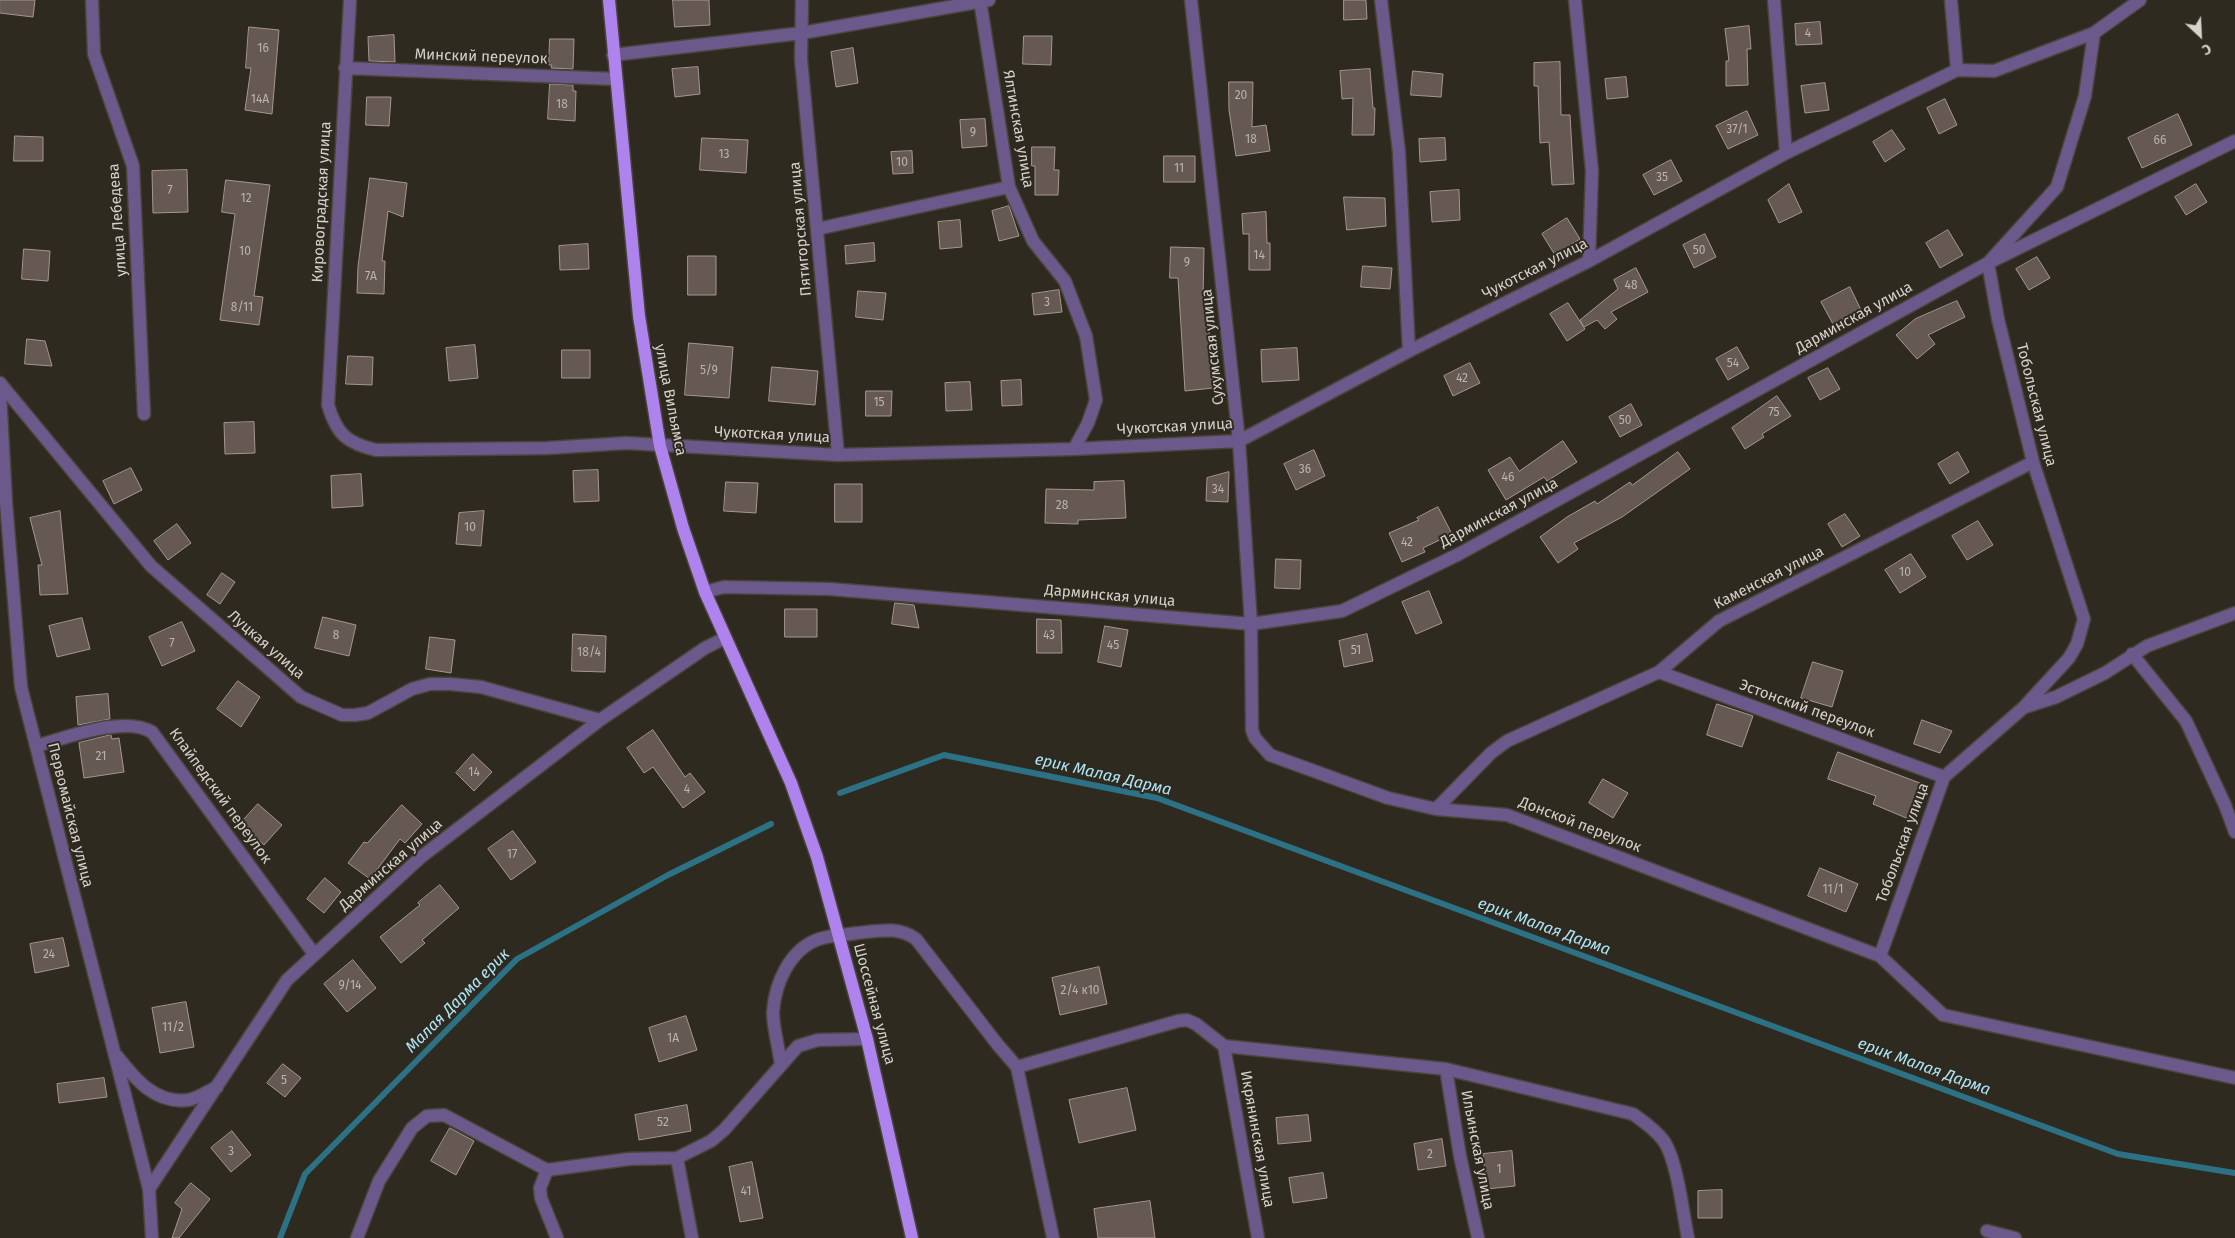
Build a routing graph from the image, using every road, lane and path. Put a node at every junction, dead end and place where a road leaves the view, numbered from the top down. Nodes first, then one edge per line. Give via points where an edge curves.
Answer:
1 (92, 0) edge
2 (350, 0) edge
3 (608, 0) edge
4 (802, 0) edge
5 (983, 0) edge
6 (1191, 0) edge
7 (1382, 0) edge
8 (1575, 0) edge
9 (1774, 0) edge
10 (1950, 0) edge
11 (2140, 0) edge
12 (802, 32) junction
13 (2094, 34) junction
14 (613, 55) junction
15 (345, 68) junction
16 (1957, 70) junction
17 (615, 79) junction
18 (2235, 141) edge
19 (1786, 153) junction
20 (1009, 187) junction
21 (817, 229) junction
22 (1589, 261) junction
23 (1988, 263) junction
24 (1409, 351) junction
25 (0, 384) edge
26 (0, 393) edge
27 (328, 406) joint
28 (144, 414) dead end
29 (1239, 441) junction
30 (660, 446) junction
31 (1074, 449) junction
32 (838, 455) junction
33 (2033, 462) junction
34 (3, 503) edge
35 (705, 592) junction
36 (2235, 613) edge
37 (1251, 624) junction
38 (725, 638) junction
39 (2132, 654) junction
40 (1659, 672) junction
41 (2023, 708) junction
42 (600, 720) junction
43 (1252, 722) joint
44 (36, 746) junction
45 (1944, 777) junction
46 (791, 783) joint
47 (2230, 807) edge
48 (1436, 809) junction
49 (2235, 832) edge
50 (839, 935) junction
51 (314, 954) junction
52 (1880, 956) junction
53 (867, 1038) junction
54 (1224, 1046) junction
55 (114, 1052) junction
56 (781, 1065) junction
57 (1017, 1066) junction
58 (1446, 1069) junction
59 (2235, 1078) edge
60 (217, 1087) junction
61 (677, 1158) junction
62 (547, 1170) junction
63 (150, 1189) junction
64 (1987, 1231) dead end
65 (152, 1238) edge
66 (357, 1238) edge
67 (557, 1238) edge
68 (692, 1238) edge
69 (912, 1238) edge
70 (1052, 1238) edge
71 (1258, 1238) edge
72 (1478, 1238) edge
73 (1688, 1238) edge
74 (2015, 1238) edge

1 - 28 street, улица Лебедева via 94,54 133,166
2 - 15 street, Кировоградская улица
3 - 14 main road, улица Вильямса
4 - 12 street, Пятигорская улица
5 - 12 street
5 - 20 street, Ялтинская улица
6 - 29 street, Сухумская улица
7 - 24 street via 1399,152
8 - 22 street via 1592,171
9 - 19 street
10 - 16 street
11 - 13 street
12 - 14 street
12 - 21 street, Пятигорская улица via 801,59
13 - 16 street via 1994,71
13 - 23 street via 2086,96 2057,187
14 - 17 main road, улица Вильямса
15 - 17 street, Минский переулок
15 - 27 street, Кировоградская улица
16 - 19 street, Чукотская улица
17 - 30 main road, улица Вильямса via 639,316
18 - 23 street, Дарминская улица
19 - 22 street, Чукотская улица
20 - 21 street
20 - 31 street, Ялтинская улица via 1033,241 1065,281 1086,336 1096,400
21 - 32 street, Пятигорская улица
22 - 24 street, Чукотская улица
23 - 33 street, Тобольская улица
23 - 37 street, Дарминская улица via 1459,554 1342,611
24 - 29 street, Чукотская улица
25 - 42 street, Луцкая улица via 151,566 301,697 342,715 355,715 368,713 412,689 430,684 481,686
26 - 34 street, Первомайская улица
27 - 30 street, Чукотская улица via 340,433 355,445 376,450 548,448 626,443
29 - 31 street, Чукотская улица
29 - 37 street, Сухумская улица
30 - 32 street, Чукотская улица
30 - 35 main road, улица Вильямса
31 - 32 street, Чукотская улица
33 - 40 street, Каменская улица via 1719,622
33 - 41 street, Тобольская улица via 2084,618 2069,658
34 - 44 street, Первомайская улица via 21,687
35 - 37 street, Дарминская улица via 724,587 830,589
35 - 38 main road, улица Вильямса
36 - 39 street
37 - 43 street, Сухумская улица
38 - 42 street, Дарминская улица via 704,648
38 - 46 main road, улица Вильямса
39 - 41 street via 2105,673 2056,697
39 - 47 street via 2186,721
40 - 45 street, Эстонский переулок
40 - 48 street, Каменская улица via 1506,741
41 - 45 street, Тобольская улица
42 - 51 street, Дарминская улица via 421,857
43 - 48 street, Донской переулок via 1255,738 1270,755 1388,798
44 - 51 street, Клайпедский переулок via 124,725 143,726 152,732
44 - 55 street, Первомайская улица
45 - 52 street, Тобольская улица
46 - 50 main road, Шоссейная улица via 817,856
47 - 49 street
48 - 52 street, Донской переулок via 1506,814
50 - 53 main road, Шоссейная улица
50 - 56 street via 820,938 803,946 779,981 773,1014
50 - 57 street via 892,930 906,932 916,939
51 - 60 street, Дарминская улица via 287,980
52 - 59 street via 1943,1015
53 - 56 street via 808,1042 798,1046
53 - 69 main road, Шоссейная улица
54 - 57 street via 1187,1020
54 - 58 street
54 - 71 street, Икрянинская улица
55 - 60 street via 148,1092 168,1099 189,1100
55 - 63 street, Первомайская улица
56 - 61 street via 711,1141
57 - 70 street
58 - 72 street, Ильинская улица
58 - 73 street via 1633,1114 1664,1140 1674,1168
60 - 63 street, Дарминская улица
61 - 62 street via 629,1158
61 - 68 street
62 - 66 street via 444,1115 427,1116 412,1128 379,1180
62 - 67 street via 540,1188 541,1198
63 - 65 street, Первомайская улица
64 - 74 street

